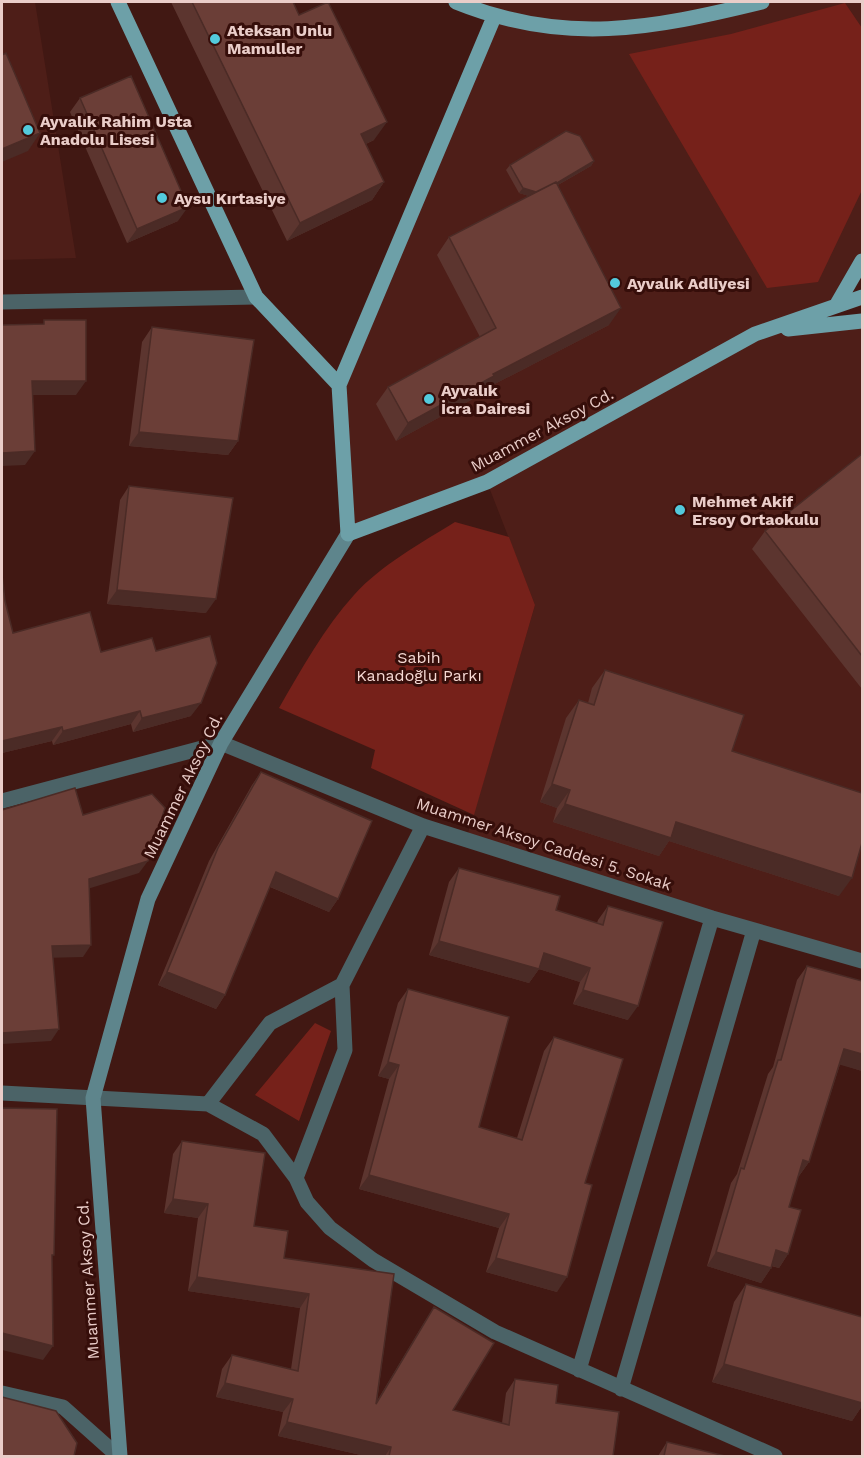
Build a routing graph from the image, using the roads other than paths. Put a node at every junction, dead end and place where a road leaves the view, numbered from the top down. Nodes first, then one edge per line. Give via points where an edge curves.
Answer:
1 (118, 2) edge
2 (456, 2) edge
3 (762, 2) edge
4 (494, 17) junction
5 (862, 261) edge
6 (256, 297) junction
7 (862, 297) edge
8 (2, 302) edge
9 (836, 306) junction
10 (862, 321) edge
11 (845, 322) junction
12 (862, 326) edge
13 (755, 334) junction
14 (339, 385) junction
15 (348, 534) junction
16 (221, 743) junction
17 (2, 801) edge
18 (423, 826) junction
19 (712, 918) junction
20 (754, 930) junction
21 (862, 961) edge
22 (342, 985) junction
23 (2, 1093) edge
24 (93, 1098) junction
25 (208, 1104) junction
26 (296, 1178) junction
27 (579, 1370) junction
28 (621, 1389) junction
29 (2, 1393) edge
30 (119, 1456) edge
31 (775, 1456) edge

1 - 6 main road
2 - 4 main road
3 - 4 main road via 685,21 601,31
4 - 14 main road
5 - 9 main road
6 - 8 street
6 - 14 main road
7 - 9 main road
9 - 13 main road
10 - 11 main road
11 - 12 main road
11 - 13 main road
13 - 15 main road, Muammer Aksoy Cd. via 487,482
14 - 15 main road
15 - 16 street, Muammer Aksoy Cd.
16 - 17 street
16 - 18 street, Muammer Aksoy Caddesi 5. Sokak
16 - 24 street, Muammer Aksoy Cd. via 148,899
18 - 19 street, Muammer Aksoy Caddesi 5. Sokak
18 - 22 street
19 - 20 street, Muammer Aksoy Caddesi 5. Sokak
19 - 27 street
20 - 21 street, Muammer Aksoy Caddesi 5. Sokak
20 - 28 street
22 - 25 street via 270,1023
22 - 26 street via 345,1050
23 - 24 street
24 - 25 street
24 - 30 street, Muammer Aksoy Cd.
25 - 26 street via 263,1134
26 - 27 street via 307,1202 330,1228 373,1260 495,1332
27 - 28 street
28 - 31 street
29 - 30 street via 63,1407

